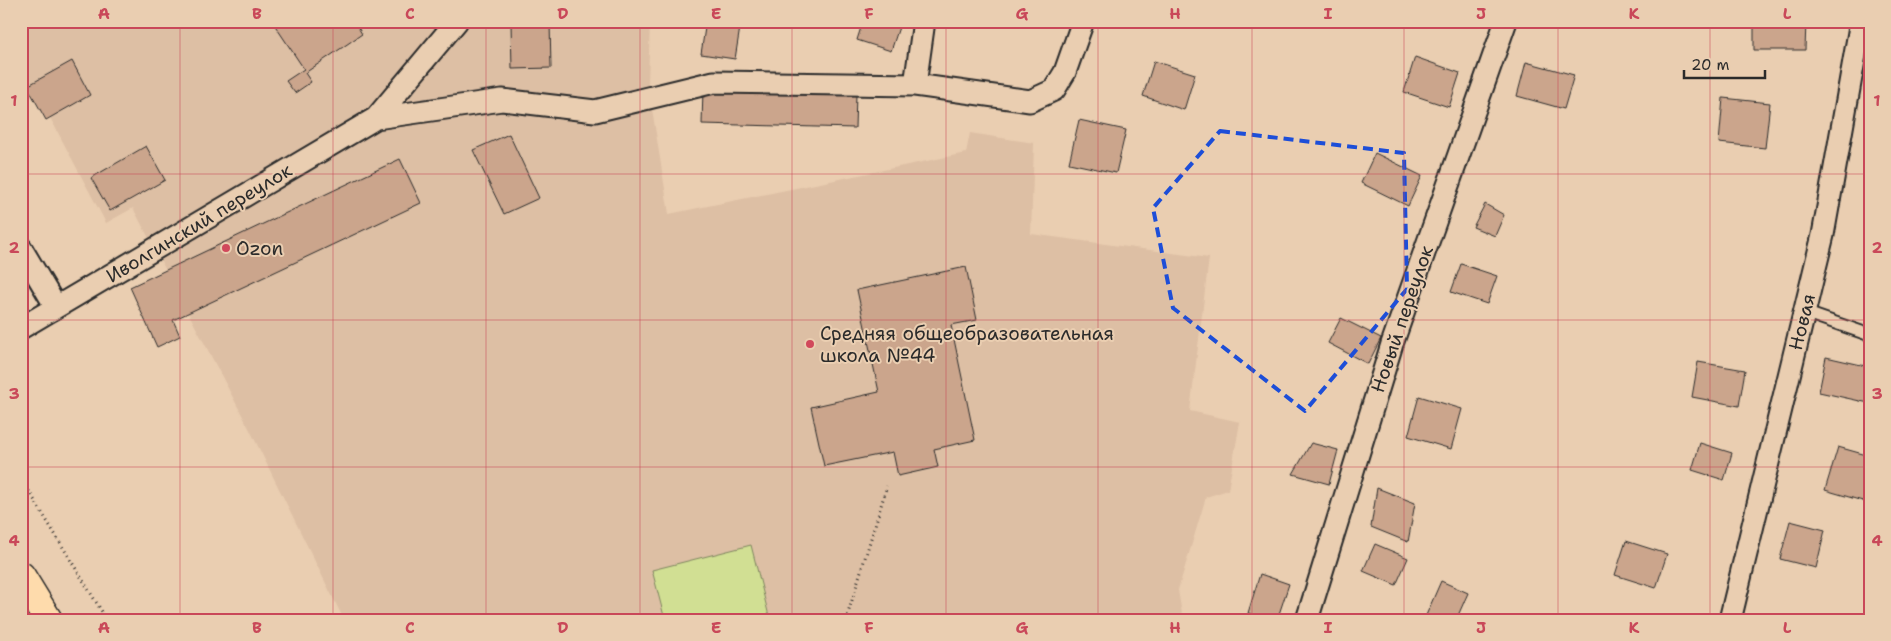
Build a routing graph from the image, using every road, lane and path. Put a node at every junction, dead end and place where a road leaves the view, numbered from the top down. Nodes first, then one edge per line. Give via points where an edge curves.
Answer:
1 (457, 21) edge
2 (924, 21) edge
3 (1083, 21) edge
4 (1506, 21) edge
5 (1861, 21) edge
6 (914, 85) junction
7 (376, 118) junction
8 (21, 248) edge
9 (56, 307) junction
10 (1804, 312) junction
11 (21, 328) edge
12 (1870, 335) edge
13 (21, 478) edge
14 (886, 486) dead end
15 (21, 576) edge
16 (48, 620) edge
17 (107, 620) edge
18 (846, 620) edge
19 (1307, 620) edge
20 (1730, 620) edge

1 - 7 street, Иволгинский переулок
2 - 6 street
3 - 6 street, Иволгинский переулок via 1065,72 1054,90 1030,101
4 - 19 street, Новый переулок via 1392,344
5 - 10 street, Новая via 1823,235
6 - 7 street, Иволгинский переулок via 714,82 596,111 502,100
7 - 9 street, Иволгинский переулок
8 - 9 street
9 - 11 street, Иволгинский переулок
10 - 12 lane
10 - 20 street, Новая
13 - 17 path
14 - 18 path
15 - 16 main road

